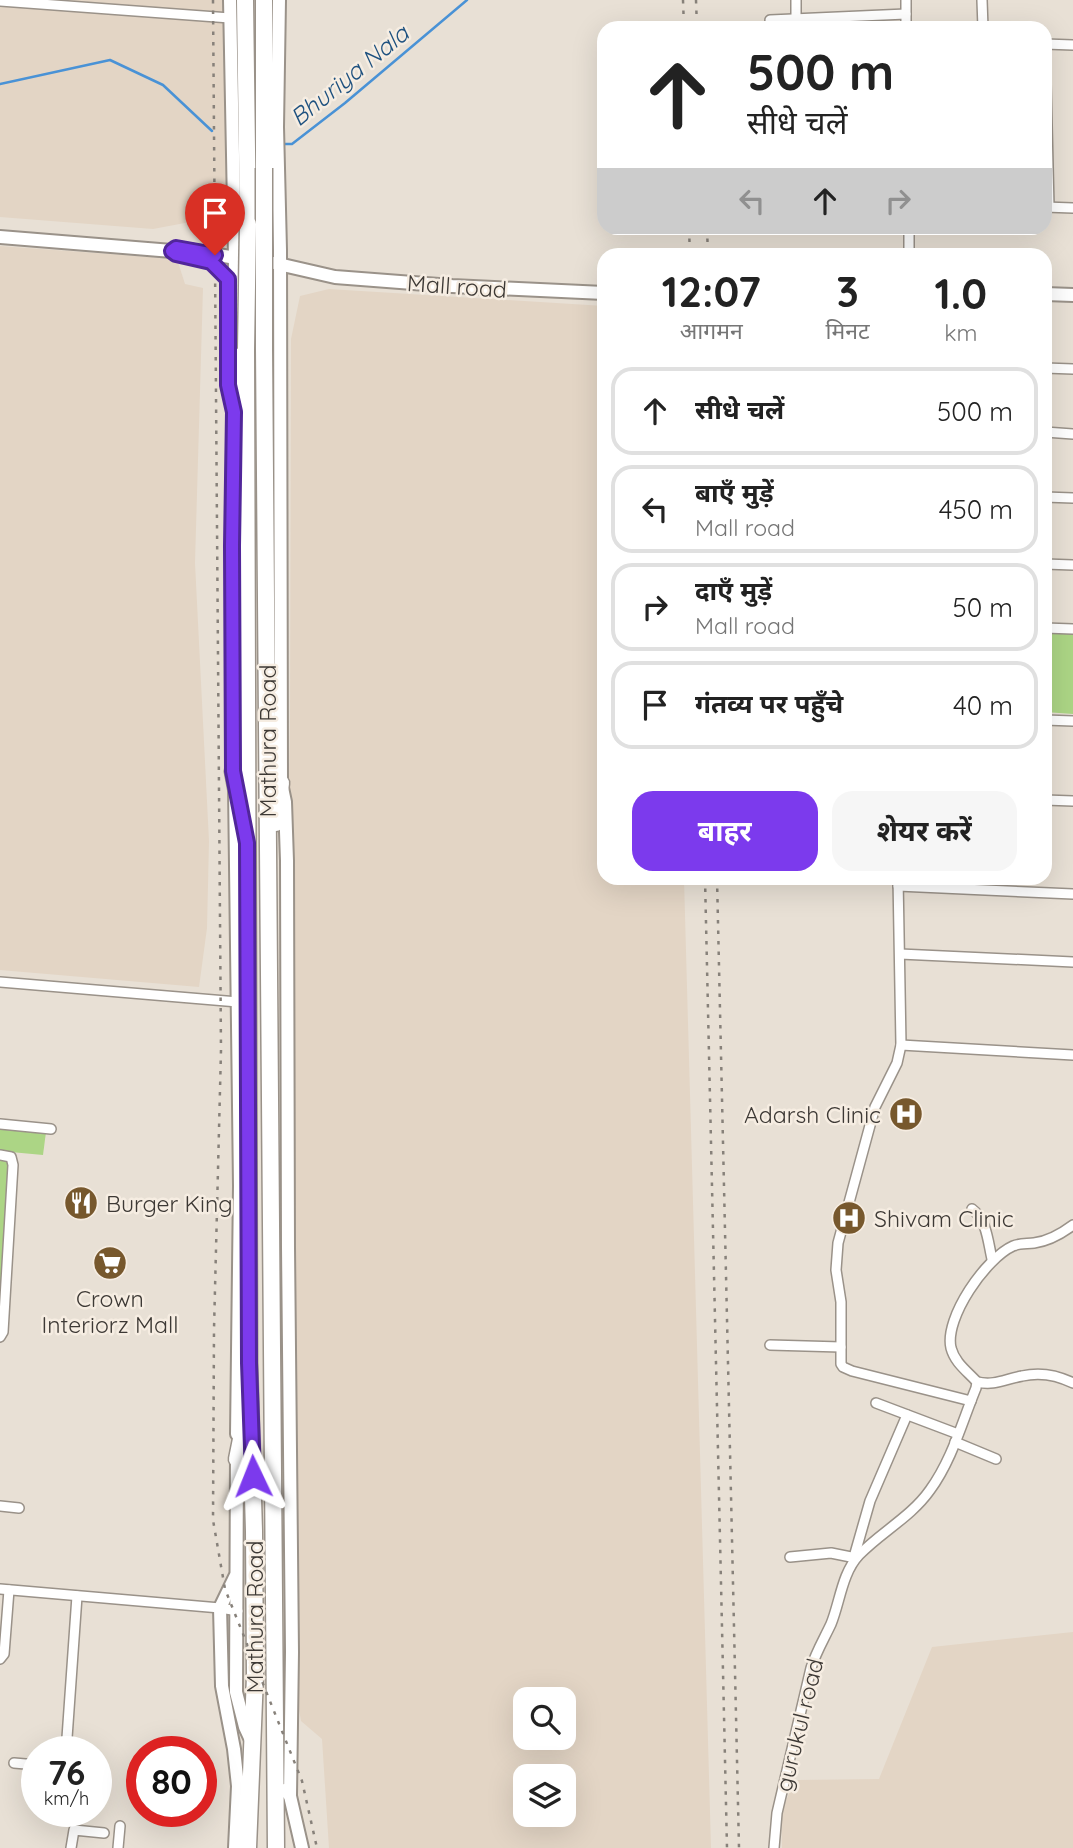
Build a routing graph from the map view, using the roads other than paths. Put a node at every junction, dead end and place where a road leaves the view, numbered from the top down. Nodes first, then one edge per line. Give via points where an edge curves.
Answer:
1 (230, 0) edge
2 (245, 0) edge
3 (264, 0) edge
4 (279, 0) edge
5 (796, 0) edge
6 (906, 0) edge
7 (982, 0) edge
8 (0, 1) edge
9 (906, 15) junction
10 (230, 18) junction
11 (796, 19) junction
12 (770, 20) dead end
13 (906, 21) edge
14 (983, 21) edge
15 (1052, 44) edge
16 (1073, 45) edge
17 (1052, 207) edge
18 (1073, 208) edge
19 (234, 218) junction
20 (279, 224) junction
21 (0, 237) edge
22 (213, 258) junction
23 (236, 263) junction
24 (282, 269) junction
25 (597, 293) edge
26 (1052, 294) edge
27 (1073, 295) edge
28 (279, 340) junction
29 (235, 343) junction
30 (1052, 368) edge
31 (1073, 369) edge
32 (234, 412) junction
33 (1052, 432) edge
34 (1073, 434) edge
35 (279, 477) junction
36 (1052, 497) edge
37 (1073, 498) edge
38 (1052, 564) edge
39 (1073, 565) edge
40 (1052, 628) edge
41 (1073, 629) edge
42 (1052, 720) edge
43 (1073, 722) edge
44 (233, 771) junction
45 (274, 783) junction
46 (1052, 800) edge
47 (1073, 802) edge
48 (247, 843) junction
49 (898, 885) edge
50 (942, 885) edge
51 (1073, 894) edge
52 (900, 954) junction
53 (1073, 962) edge
54 (0, 982) edge
55 (238, 1002) junction
56 (901, 1045) junction
57 (1073, 1055) edge
58 (0, 1125) edge
59 (51, 1129) dead end
60 (0, 1155) edge
61 (972, 1209) dead end
62 (1073, 1225) edge
63 (992, 1259) junction
64 (0, 1337) edge
65 (770, 1345) dead end
66 (841, 1347) junction
67 (977, 1382) junction
68 (1073, 1383) edge
69 (250, 1394) junction
70 (971, 1401) junction
71 (876, 1403) dead end
72 (907, 1415) junction
73 (956, 1438) junction
74 (996, 1459) dead end
75 (237, 1460) junction
76 (0, 1506) edge
77 (19, 1508) dead end
78 (790, 1557) dead end
79 (855, 1557) junction
80 (237, 1572) junction
81 (5, 1590) edge
82 (78, 1597) junction
83 (220, 1608) junction
84 (237, 1611) junction
85 (0, 1660) edge
86 (67, 1736) edge
87 (253, 1743) junction
88 (14, 1763) dead end
89 (21, 1764) edge
90 (274, 1775) junction
91 (290, 1796) junction
92 (120, 1826) dead end
93 (104, 1833) dead end
94 (71, 1848) edge
95 (118, 1848) edge
96 (235, 1848) edge
97 (248, 1848) edge
98 (276, 1848) edge
99 (302, 1848) edge
100 (774, 1848) edge

1 - 10 main road
2 - 48 highway, Mathura Road, bridge
3 - 45 highway, Mathura Road, bridge
4 - 20 main road
5 - 11 street
6 - 9 street
7 - 14 street
8 - 10 street
9 - 11 street
9 - 13 street
10 - 19 main road
11 - 12 street
15 - 16 street
17 - 18 street
19 - 20 main road via 242,235 259,243 269,241
19 - 22 main road via 227,244
19 - 23 main road
20 - 24 main road
21 - 22 main road, Mall road
22 - 23 main road, Mall road
22 - 32 main road via 228,279 228,385
23 - 24 main road, Mall road
23 - 29 main road
24 - 25 main road, Mall road via 304,275
24 - 28 main road
24 - 35 main road via 285,406
26 - 27 main road
28 - 29 main road via 268,322 258,320 243,327
28 - 35 main road
29 - 32 main road
30 - 31 street
32 - 44 main road
33 - 34 street
35 - 45 main road
36 - 37 street
38 - 39 street
40 - 41 street
42 - 43 street
44 - 48 highway
44 - 55 main road
45 - 90 highway, Mathura Road via 268,865
45 - 91 main road via 285,802 287,861
46 - 47 street
48 - 69 highway, Mathura Road
49 - 52 street
50 - 51 street
52 - 53 street
52 - 56 street
54 - 55 street
55 - 75 main road
56 - 57 street
56 - 66 street via 875,1107 838,1243
58 - 59 street
60 - 64 street via 11,1157 13,1165
61 - 63 street via 984,1225
62 - 63 street via 1049,1240 1014,1246
63 - 67 street via 964,1301 951,1335 956,1361
65 - 66 street
66 - 70 street via 841,1364 852,1371
67 - 68 street via 992,1385 1035,1375 1057,1376
67 - 70 street, gurukul road
69 - 75 highway
69 - 87 highway, Mathura Road
70 - 73 street, gurukul road
71 - 72 street
72 - 73 street
72 - 79 street via 870,1501
73 - 74 street
73 - 79 street, gurukul road via 942,1471 919,1504
75 - 80 main road
76 - 77 street
78 - 79 street via 831,1553
79 - 100 street, gurukul road via 814,1657 777,1813
80 - 83 main road, Mathura Road
80 - 84 main road
81 - 82 street
81 - 85 street via 4,1654
82 - 83 street
82 - 86 street
83 - 84 street
83 - 96 main road, Mathura Road via 222,1684 238,1786
84 - 87 main road via 236,1692
87 - 97 highway, Mathura Road
88 - 89 street
90 - 91 main road
90 - 98 highway, Mathura Road
91 - 99 main road
92 - 95 street
93 - 94 street via 74,1830

